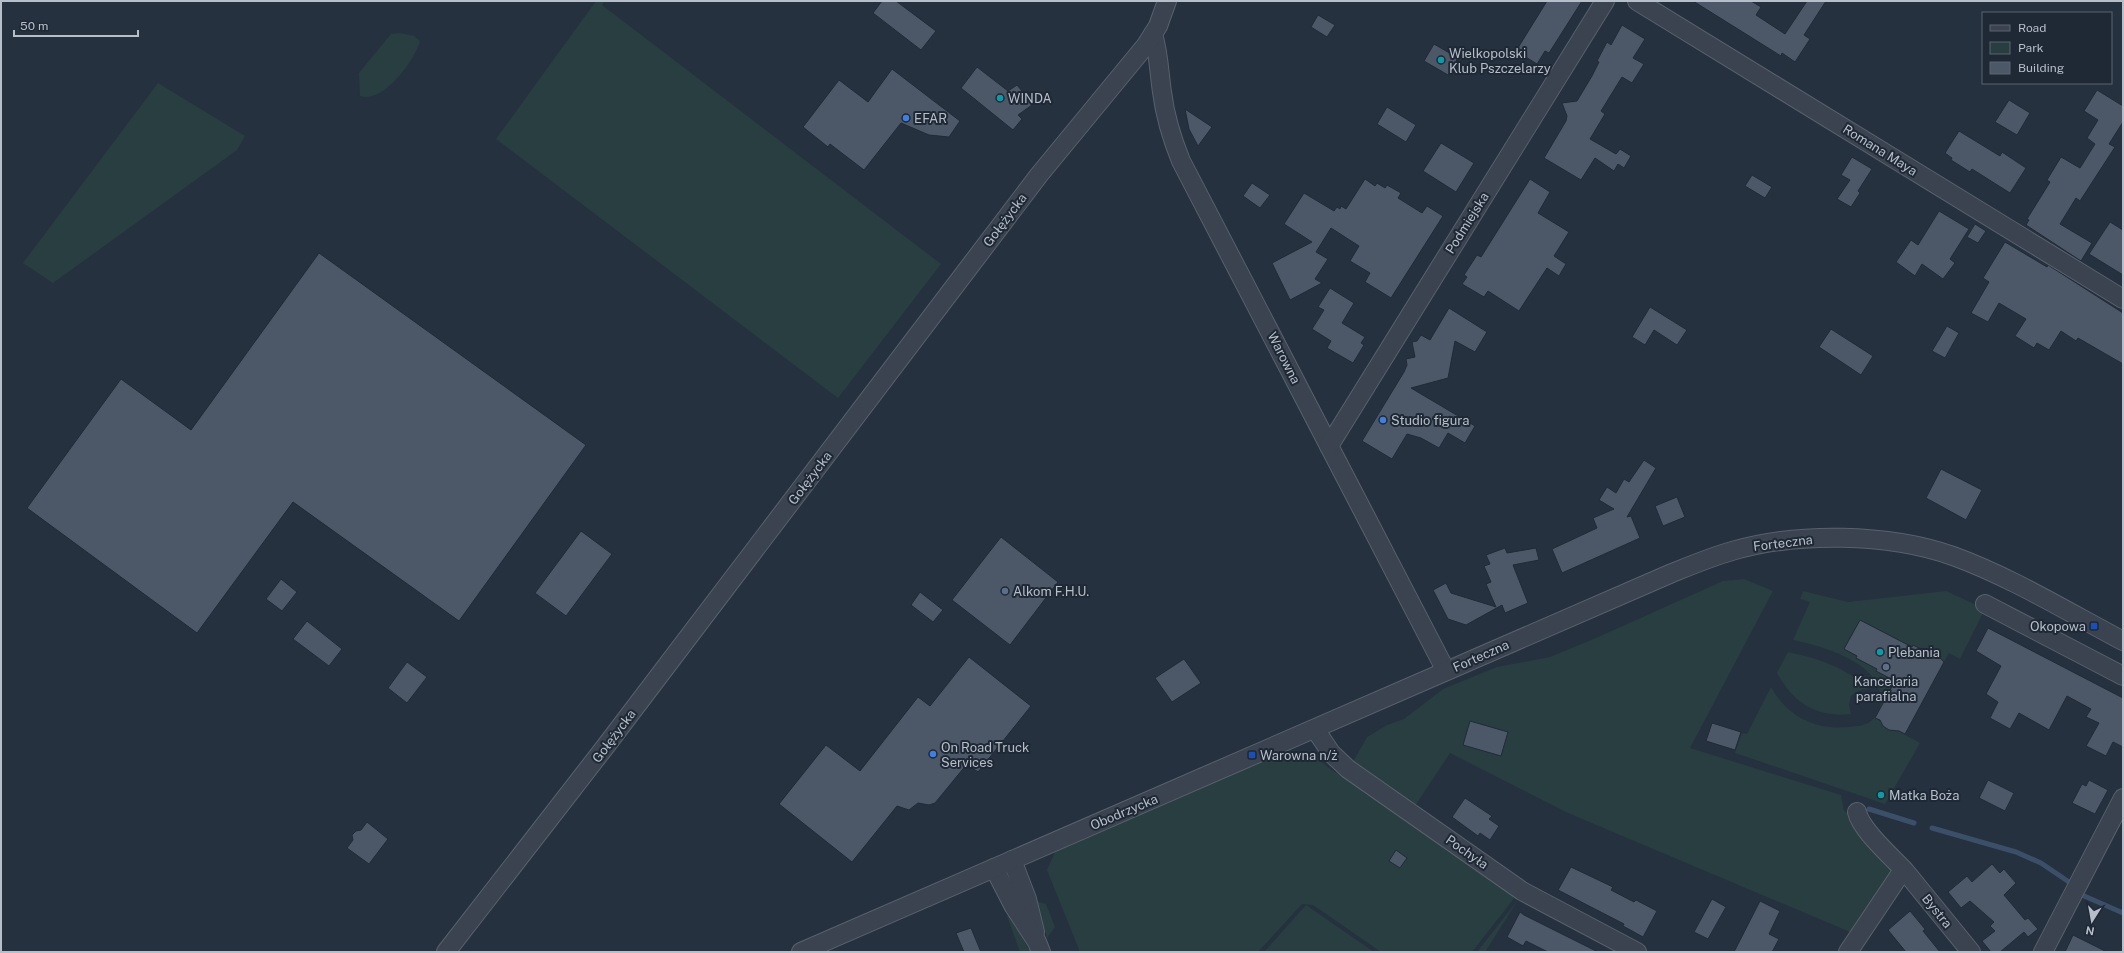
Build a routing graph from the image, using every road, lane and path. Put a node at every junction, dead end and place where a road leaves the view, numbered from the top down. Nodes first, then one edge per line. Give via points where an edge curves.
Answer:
1 (1167, 1) edge
2 (1605, 1) edge
3 (1637, 1) edge
4 (1153, 34) junction
5 (2123, 299) edge
6 (1329, 446) junction
7 (1985, 604) dead end
8 (2123, 641) edge
9 (1446, 671) junction
10 (2123, 676) edge
11 (1315, 729) junction
12 (2123, 798) edge
13 (1857, 812) dead end
14 (1012, 860) junction
15 (994, 868) junction
16 (1903, 870) junction
17 (1039, 947) edge
18 (446, 952) edge
19 (801, 952) edge
20 (1637, 952) edge
21 (1848, 952) edge
22 (1971, 952) edge
23 (2043, 952) edge

1 - 4 street, Gołężycka
2 - 6 street, Podmiejska
3 - 5 street, Romana Maya
4 - 6 street, Warowna via 1160,62 1165,112 1176,149
4 - 18 street, Gołężycka via 1039,175 605,747
6 - 9 street, Warowna
7 - 10 street
8 - 9 street, Forteczna via 1982,568 1953,556 1871,538 1833,538 1796,540 1733,550
9 - 11 street, Obodrzycka
11 - 14 street, Obodrzycka
11 - 20 street, Pochyła via 1331,753 1348,769 1522,891
12 - 23 street
13 - 16 street, Bystra via 1861,821
14 - 15 street, Obodrzycka
14 - 17 street via 1027,899
15 - 17 street
15 - 19 street, Obodrzycka
16 - 21 street
16 - 22 street, Bystra

